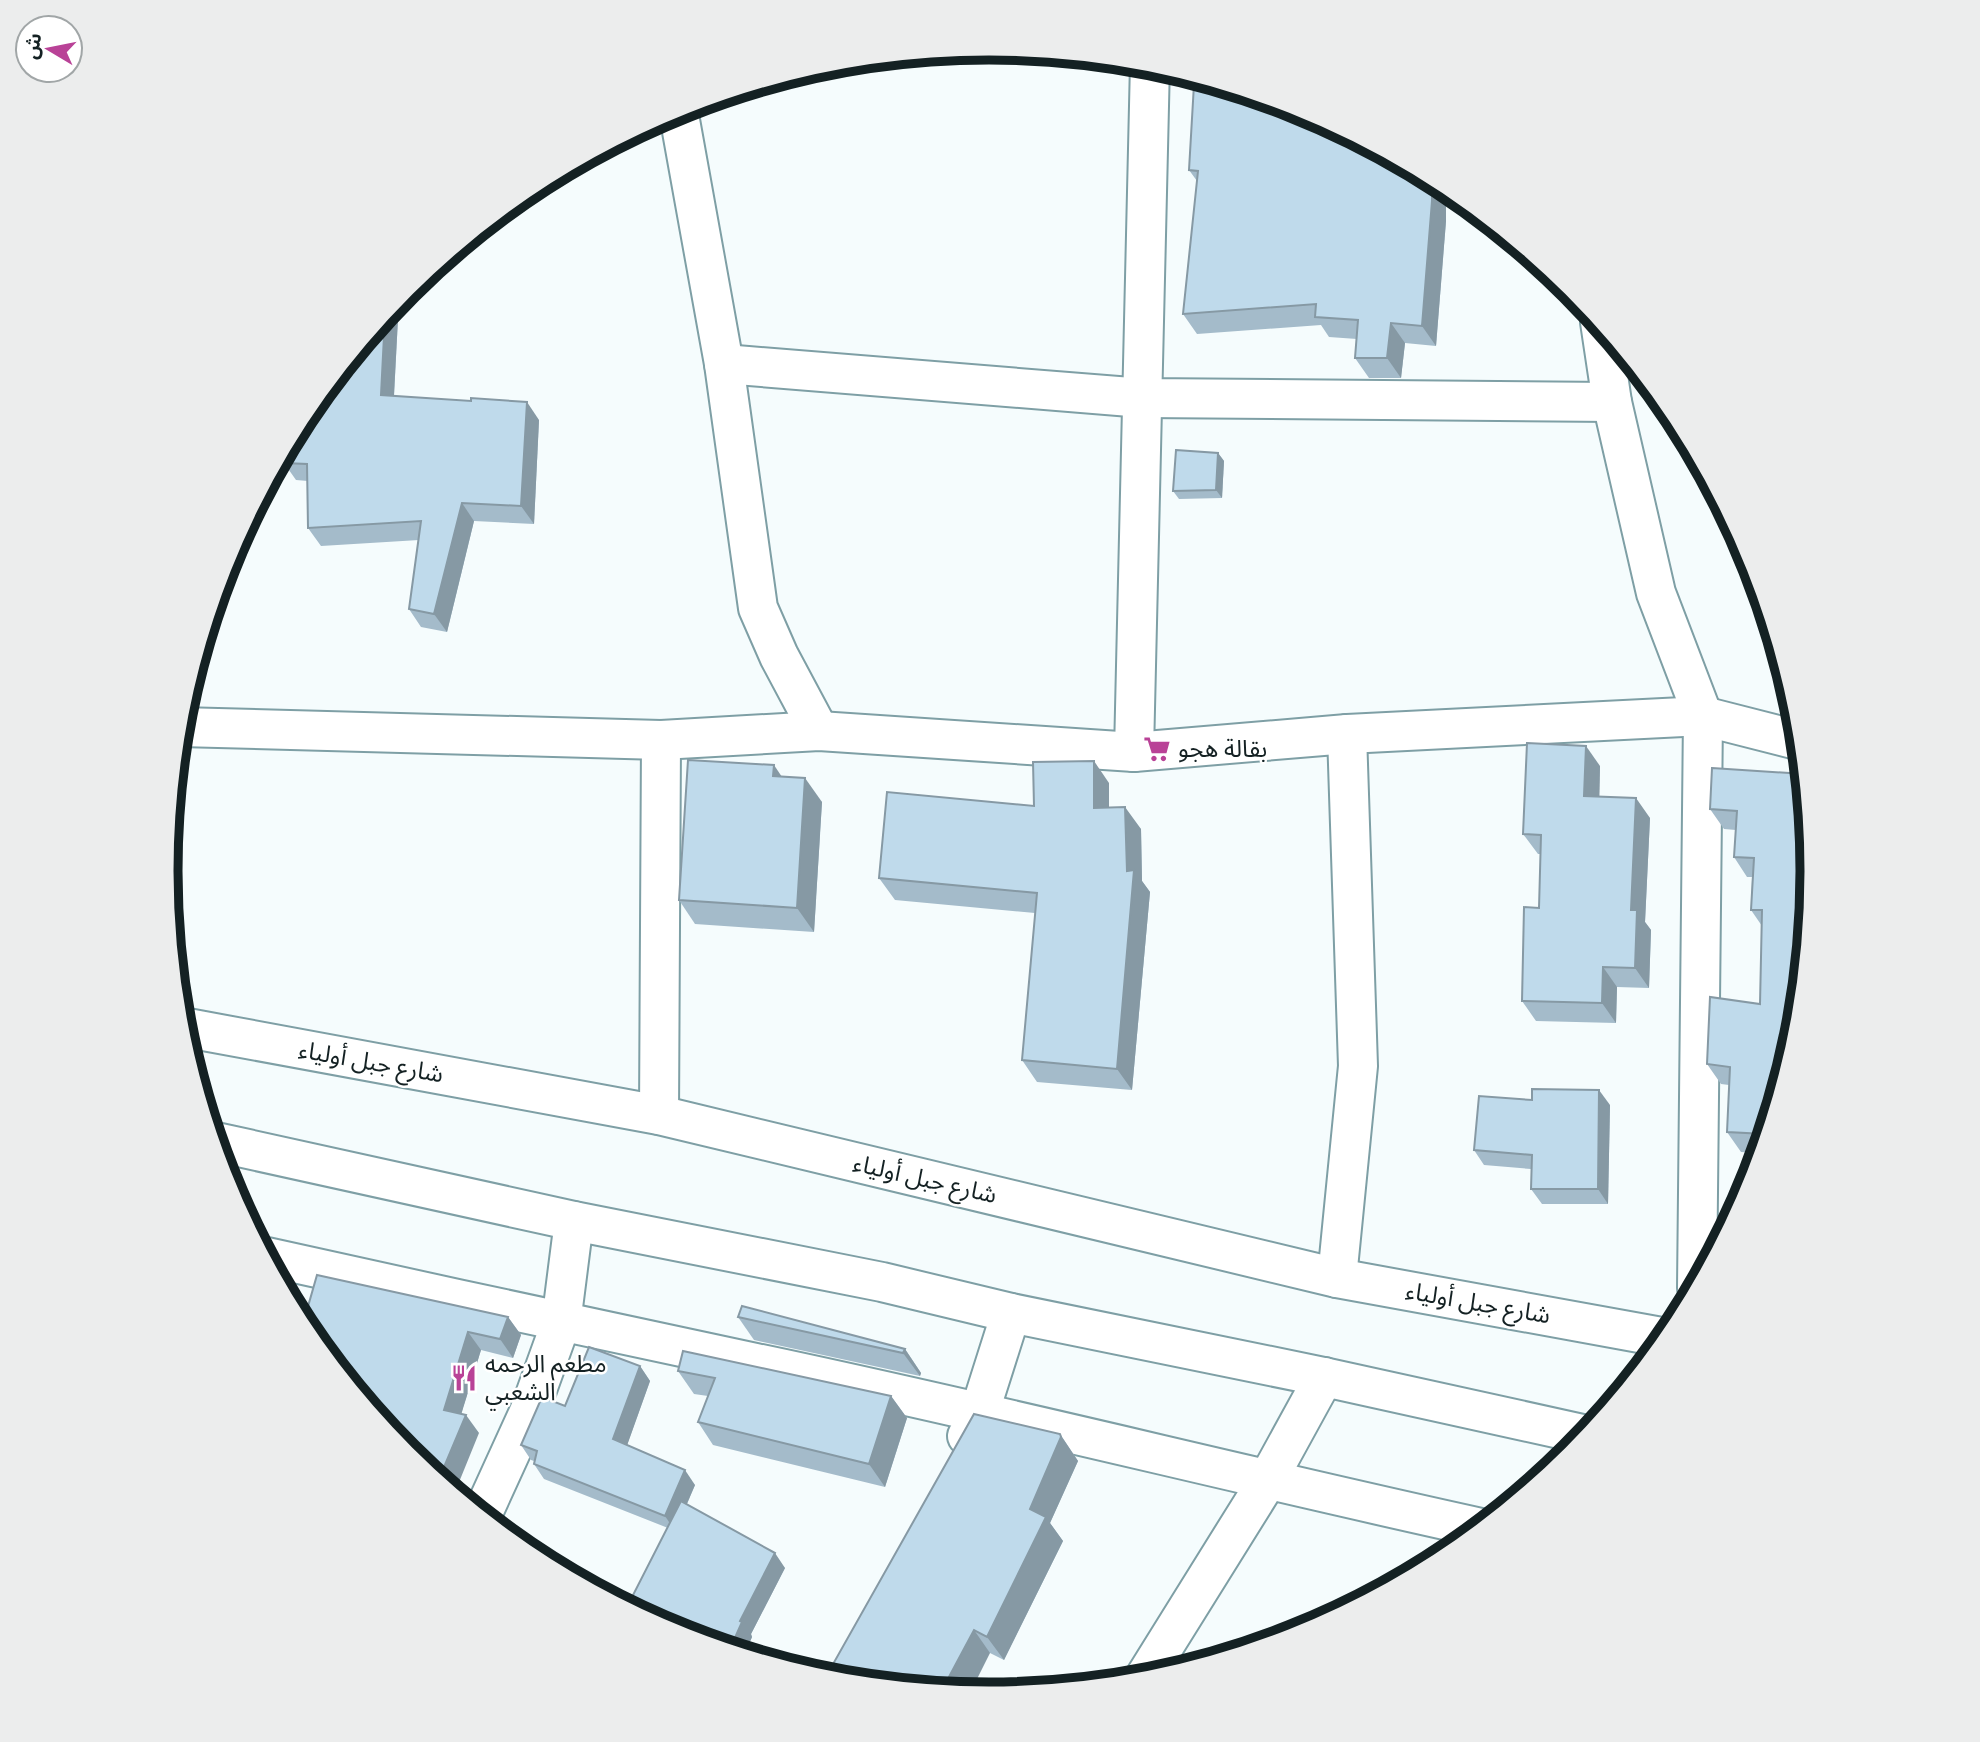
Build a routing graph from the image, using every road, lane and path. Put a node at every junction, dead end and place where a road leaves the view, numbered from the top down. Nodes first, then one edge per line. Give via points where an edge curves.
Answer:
1 (1150, 75) edge
2 (680, 121) edge
3 (1603, 339) edge
4 (724, 365) junction
5 (1143, 398) junction
6 (1612, 402) junction
7 (1703, 716) junction
8 (192, 727) edge
9 (819, 731) junction
10 (1347, 734) junction
11 (1790, 738) edge
12 (661, 740) junction
13 (1134, 752) junction
14 (194, 1029) edge
15 (659, 1115) junction
16 (226, 1144) edge
17 (574, 1221) junction
18 (279, 1263) edge
19 (1697, 1269) edge
20 (1338, 1278) junction
21 (1012, 1313) junction
22 (561, 1323) junction
23 (1655, 1336) edge
24 (1324, 1377) junction
25 (979, 1414) junction
26 (1576, 1432) edge
27 (952, 1462) edge
28 (1267, 1481) junction
29 (486, 1507) edge
30 (1469, 1525) edge
31 (1152, 1666) edge

1 - 5 street
2 - 4 street
3 - 6 street
4 - 5 street
4 - 9 street via 758,608
5 - 6 street
5 - 13 street
6 - 7 street via 1656,593
7 - 10 street
7 - 11 street
7 - 19 street
8 - 12 street
9 - 12 street
9 - 13 street
10 - 13 street
10 - 20 street via 1358,1066
12 - 15 street
14 - 15 street, شارع جبل أولياء
15 - 20 street, شارع جبل أولياء
16 - 17 street
17 - 21 street via 882,1282
17 - 22 street
18 - 22 street
20 - 23 street, شارع جبل أولياء
21 - 24 street
21 - 25 street
22 - 25 street
22 - 29 street via 529,1412
24 - 26 street
24 - 28 street
25 - 27 street
25 - 28 street
28 - 30 street
28 - 31 street

